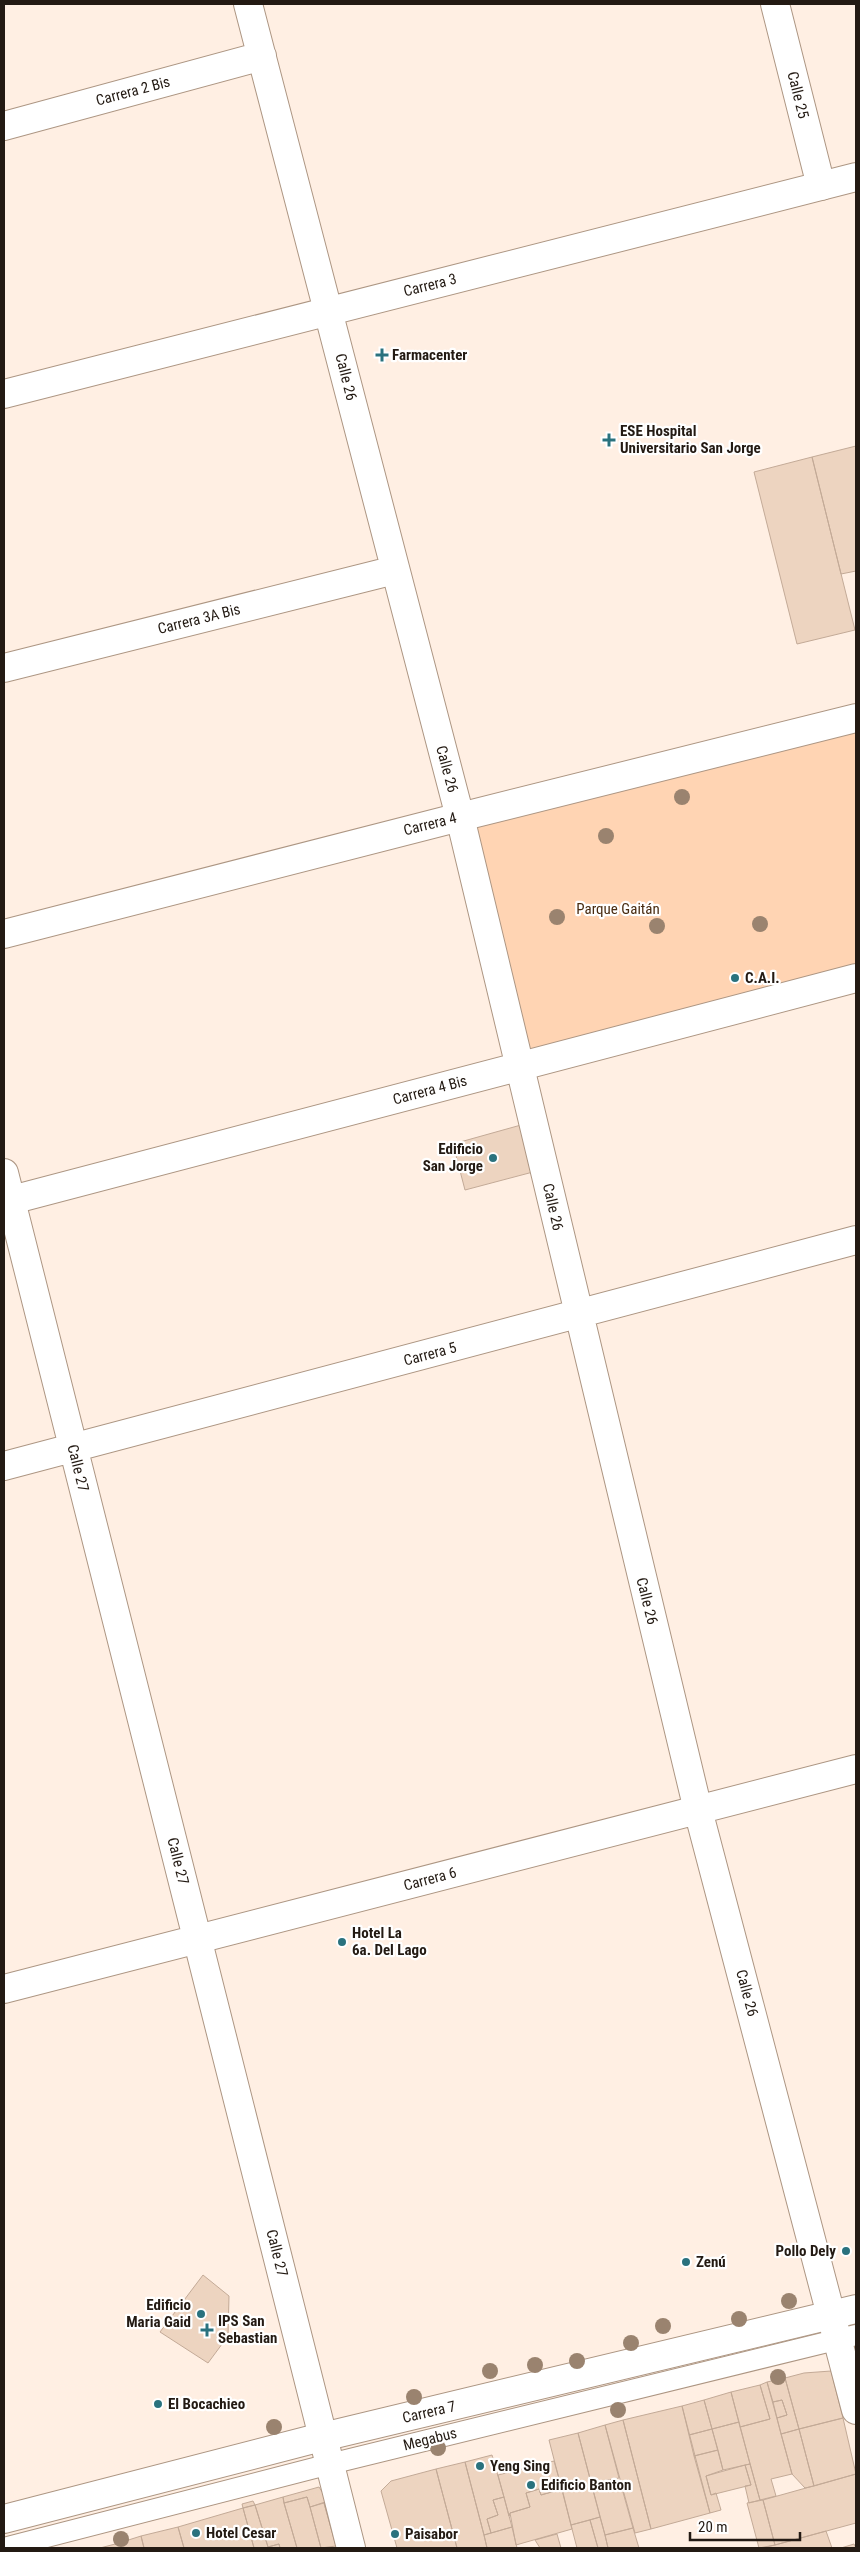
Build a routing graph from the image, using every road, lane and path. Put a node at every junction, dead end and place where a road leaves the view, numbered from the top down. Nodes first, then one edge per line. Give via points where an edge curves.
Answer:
1 (248, 4) edge
2 (775, 4) edge
3 (262, 56) junction
4 (4, 126) edge
5 (856, 177) edge
6 (821, 186) junction
7 (328, 310) junction
8 (4, 394) edge
9 (395, 570) junction
10 (4, 668) edge
11 (856, 718) edge
12 (460, 816) junction
13 (4, 934) edge
14 (856, 978) edge
15 (521, 1066) junction
16 (4, 1173) edge
17 (7, 1201) edge
18 (856, 1240) edge
19 (578, 1315) junction
20 (73, 1447) junction
21 (4, 1466) edge
22 (856, 1769) edge
23 (698, 1810) junction
24 (198, 1940) junction
25 (4, 1989) edge
26 (845, 2324) edge
27 (856, 2410) edge
28 (324, 2437) junction
29 (330, 2464) junction
30 (4, 2519) edge
31 (4, 2548) edge
32 (351, 2548) edge

1 - 3 street, Calle 26
2 - 6 street, Calle 25
3 - 4 street, Carrera 2 Bis
3 - 7 street, Calle 26
5 - 6 street, Carrera 3
6 - 7 street, Carrera 3
7 - 8 street, Carrera 3
7 - 9 street, Calle 26
9 - 10 street, Carrera 3A Bis
9 - 12 street, Calle 26
11 - 12 street, Carrera 4
12 - 13 street, Carrera 4
12 - 15 street, Calle 26
14 - 15 street, Carrera 4 Bis
15 - 17 street, Carrera 4 Bis
15 - 19 street, Calle 26
16 - 17 street, Calle 27
17 - 20 street, Calle 27
18 - 19 street, Carrera 5
19 - 20 street, Carrera 5
19 - 23 street, Calle 26
20 - 21 street, Carrera 5
20 - 24 street, Calle 27
22 - 23 street, Carrera 6
23 - 24 street, Carrera 6
23 - 26 street, Calle 26
24 - 25 street, Carrera 6
24 - 28 street, Calle 27
26 - 27 street, Calle 26
26 - 28 street, Carrera 7
26 - 29 lane, Megabus
28 - 29 street, Calle 27
28 - 30 street, Carrera 7
29 - 31 lane, Megabus
29 - 32 street, Calle 27

